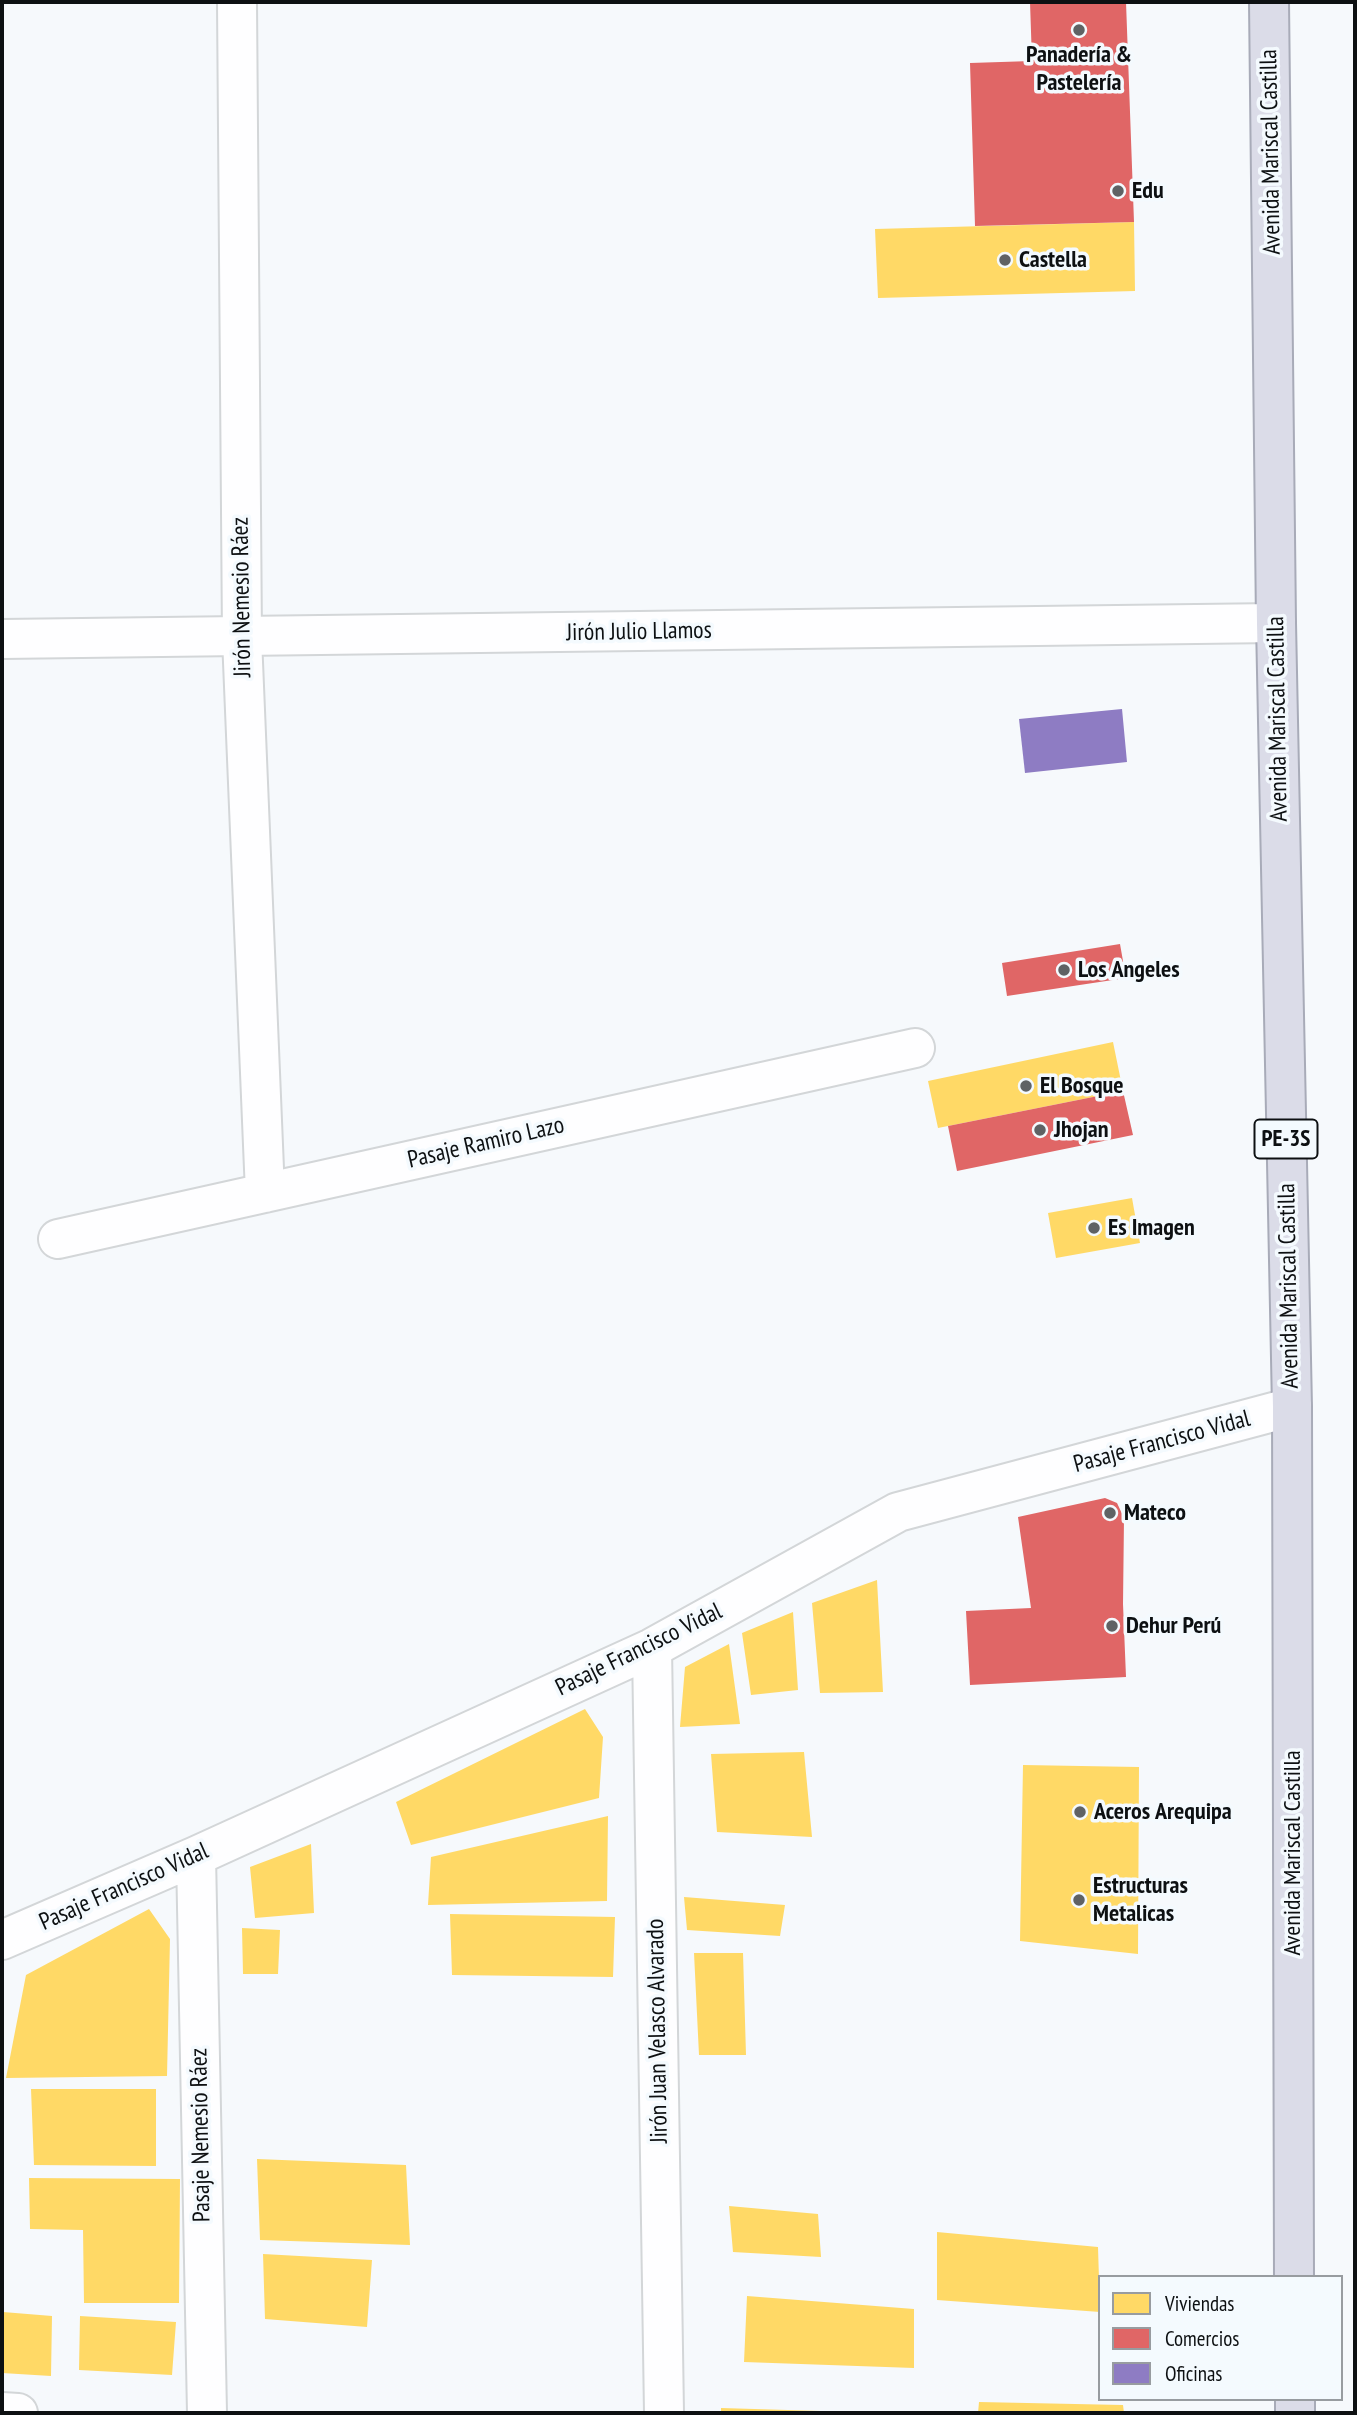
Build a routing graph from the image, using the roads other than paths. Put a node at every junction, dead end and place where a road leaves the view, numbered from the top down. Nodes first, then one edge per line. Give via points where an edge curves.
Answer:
1 (237, 2) edge
2 (1269, 2) edge
3 (1276, 624) junction
4 (242, 638) junction
5 (2, 639) edge
6 (915, 1048) dead end
7 (265, 1193) junction
8 (58, 1239) dead end
9 (1292, 1407) junction
10 (652, 1648) junction
11 (196, 1856) junction
12 (2, 1940) edge
13 (1294, 2275) edge
14 (2, 2412) edge
15 (18, 2413) edge
16 (207, 2413) edge
17 (664, 2413) edge

1 - 4 street, Jirón Nemesio Ráez
2 - 3 highway, Avenida Mariscal Castilla / PE-3S
3 - 4 street, Jirón Julio Llamos
3 - 9 highway, Avenida Mariscal Castilla / PE-3S
4 - 5 street, Jirón Julio Llamos
4 - 7 street, Jirón Nemesio Ráez
6 - 7 street, Pasaje Ramiro Lazo
7 - 8 street, Pasaje Ramiro Lazo
9 - 10 street, Pasaje Francisco Vidal via 898,1512
9 - 13 highway, Avenida Mariscal Castilla / PE-3S
10 - 11 street, Pasaje Francisco Vidal
10 - 17 street, Jirón Juan Velasco Alvarado
11 - 12 street, Pasaje Francisco Vidal
11 - 16 street, Pasaje Nemesio Ráez
14 - 15 street

